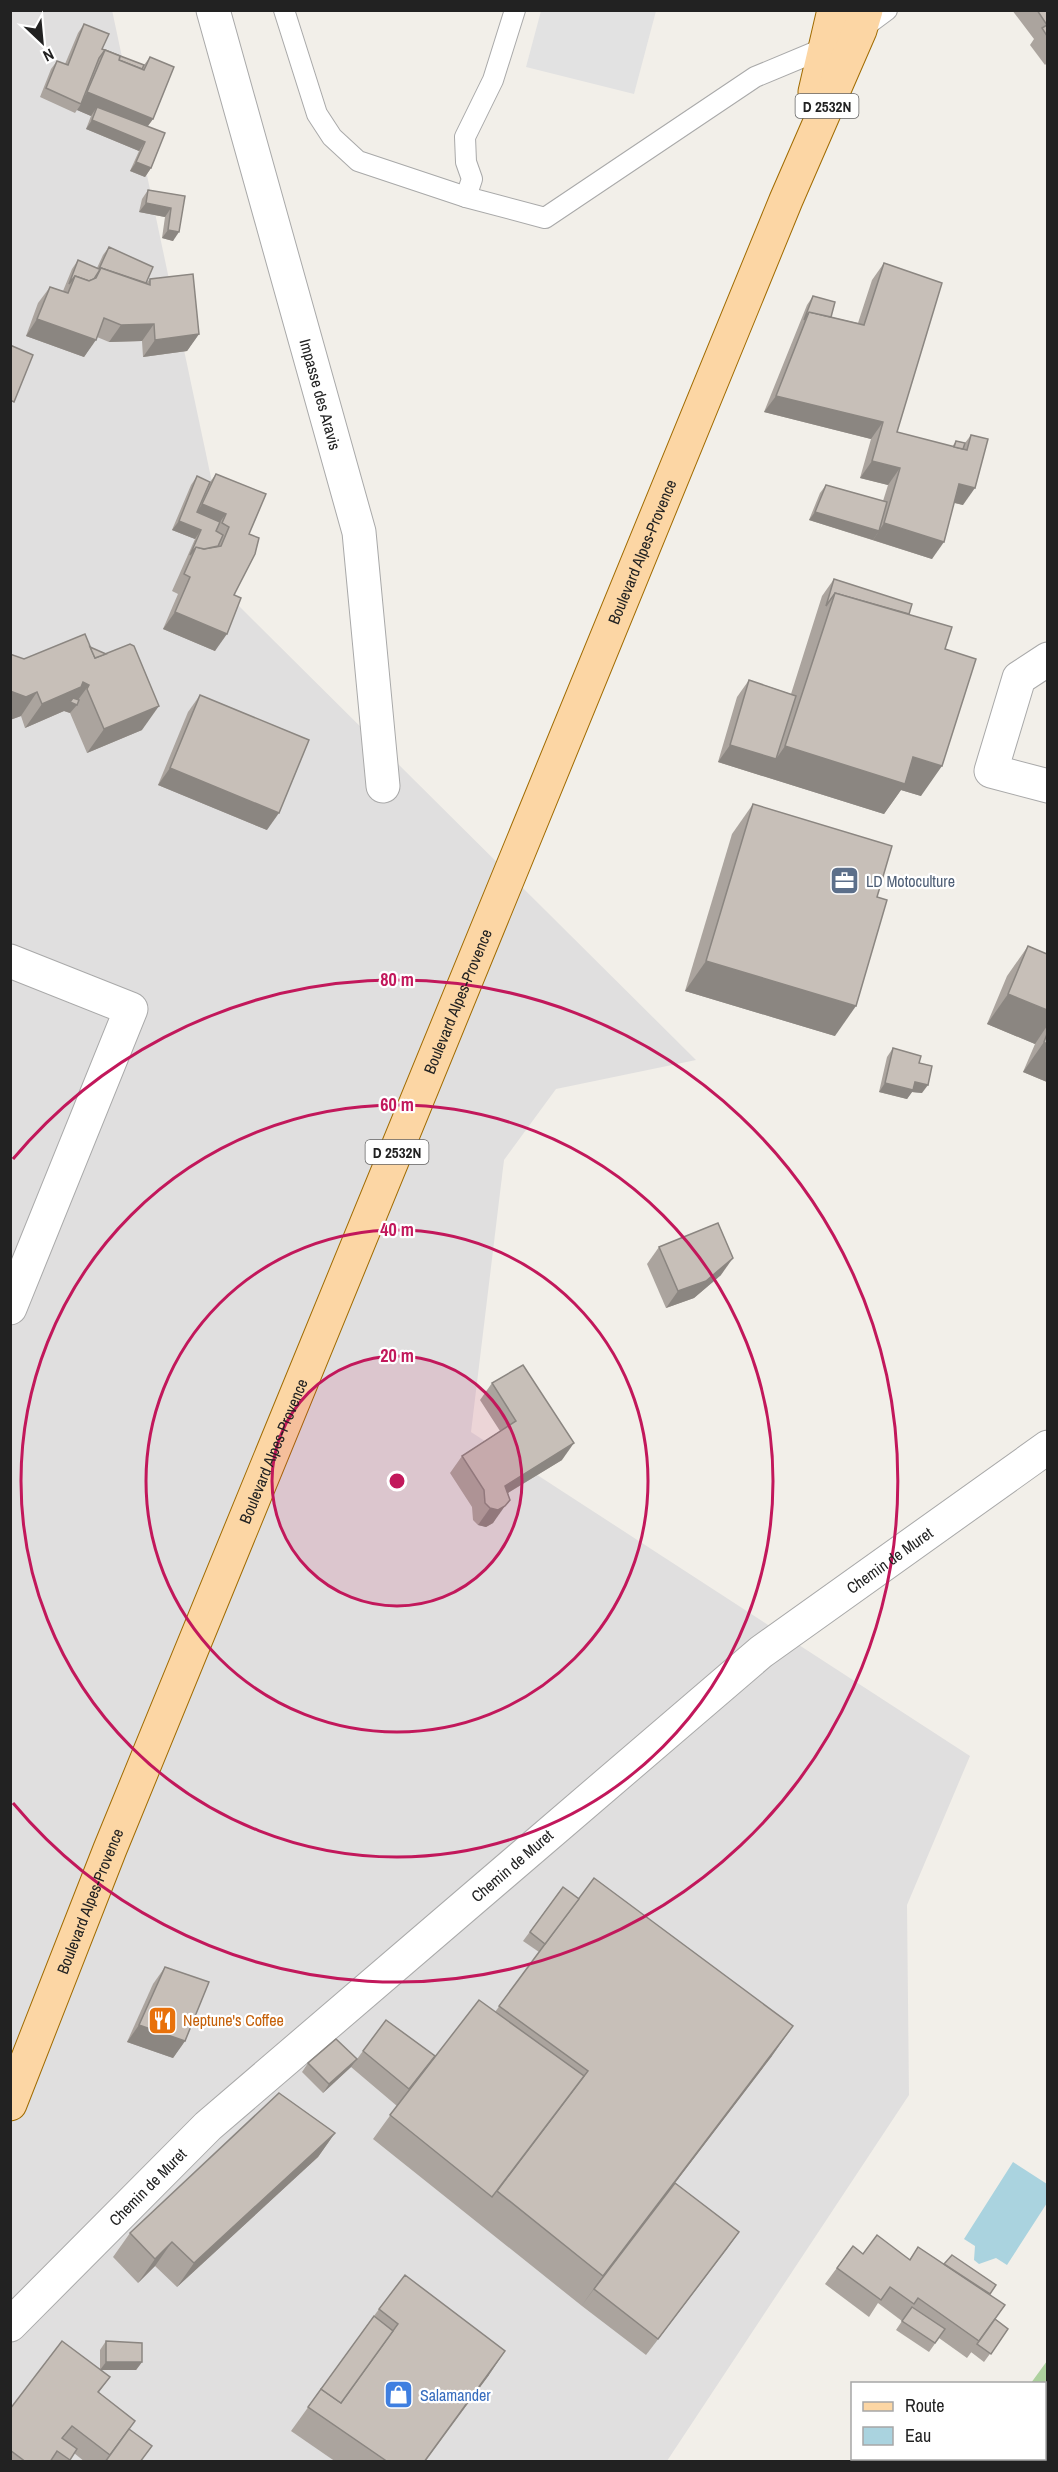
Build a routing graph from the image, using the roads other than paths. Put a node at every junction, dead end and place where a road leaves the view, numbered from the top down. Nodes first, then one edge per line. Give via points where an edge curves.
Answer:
1 (213, 10) edge
2 (284, 10) edge
3 (515, 10) edge
4 (834, 10) edge
5 (887, 10) edge
6 (863, 20) edge
7 (827, 47) junction
8 (466, 197) junction
9 (786, 201) junction
10 (1047, 659) edge
11 (383, 786) dead end
12 (1047, 786) edge
13 (10, 961) edge
14 (10, 1308) edge
15 (1047, 1447) edge
16 (10, 2104) edge
17 (10, 2325) edge

1 - 11 street, Impasse des Aravis via 358,532
2 - 8 lane via 317,114 333,137 358,161
3 - 8 lane via 493,80 465,137 466,162 472,178
4 - 7 main road, Boulevard Alpes-Provence / D 2532N
5 - 6 lane
6 - 9 main road, Boulevard Alpes-Provence / D 2532N
7 - 8 lane via 755,77 545,218
7 - 9 main road, Boulevard Alpes-Provence / D 2532N
9 - 16 main road, Boulevard Alpes-Provence / D 2532N via 115,1838
10 - 12 street via 1019,678 991,771
13 - 14 street via 131,1009
15 - 17 street, Chemin de Muret via 761,1652 208,2126

